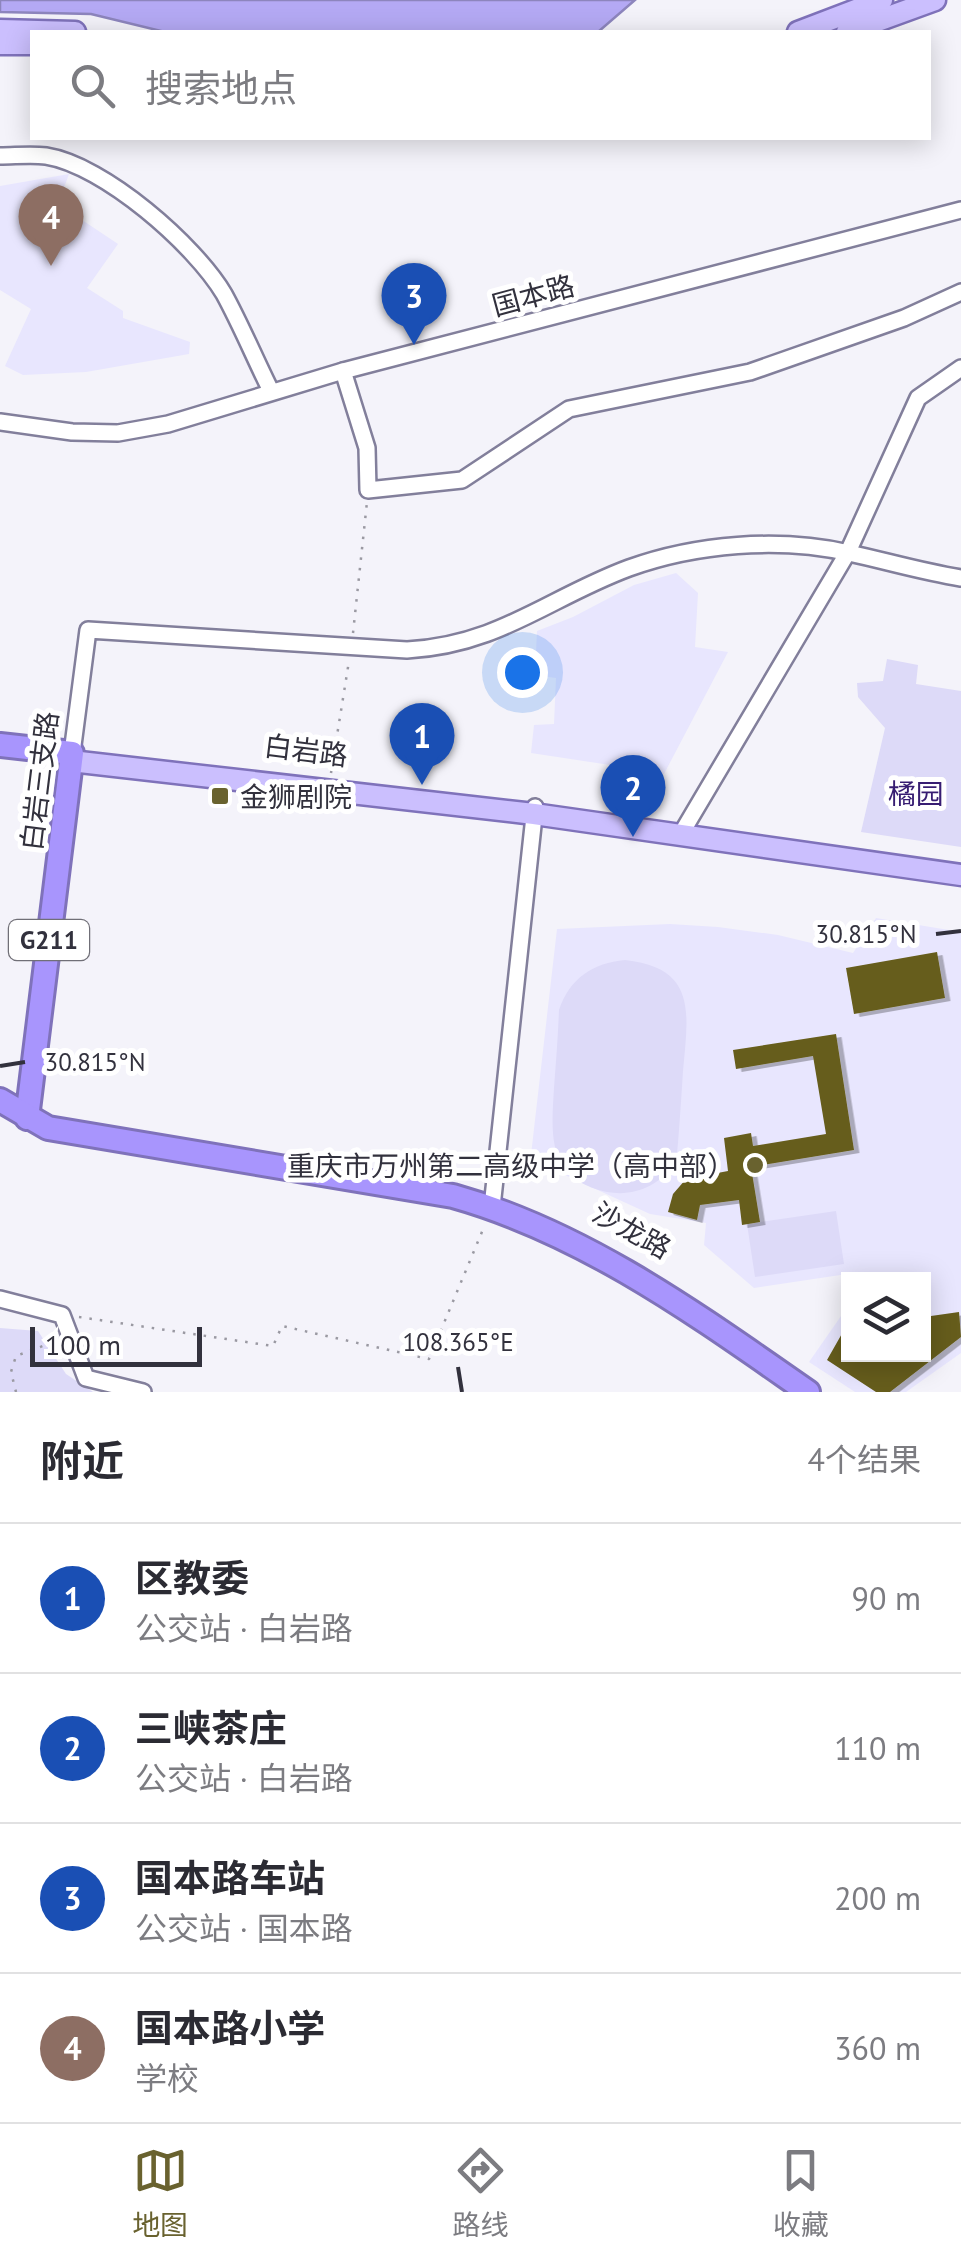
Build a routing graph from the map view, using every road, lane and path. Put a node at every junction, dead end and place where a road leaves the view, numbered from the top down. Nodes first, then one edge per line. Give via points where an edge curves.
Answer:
1 (882, 0) edge
2 (935, 0) edge
3 (0, 30) edge
4 (803, 30) edge
5 (852, 30) edge
6 (30, 31) edge
7 (0, 44) edge
8 (30, 44) edge
9 (0, 156) edge
10 (961, 210) edge
11 (961, 292) edge
12 (961, 368) edge
13 (343, 370) junction
14 (271, 390) junction
15 (0, 422) edge
16 (368, 490) junction
17 (848, 552) junction
18 (961, 578) edge
19 (352, 646) junction
20 (0, 745) edge
21 (72, 757) junction
22 (331, 773) dead end
23 (535, 811) junction
24 (682, 831) junction
25 (961, 867) edge
26 (961, 875) edge
27 (0, 1100) edge
28 (27, 1118) junction
29 (493, 1202) junction
30 (0, 1299) edge
31 (62, 1315) junction
32 (70, 1336) junction
33 (16, 1392) edge
34 (143, 1392) edge
35 (808, 1392) edge
36 (830, 1392) edge

1 - 4 main road
2 - 5 main road
3 - 6 main road
7 - 8 main road
9 - 14 street via 47,156 76,166 158,220 223,293
10 - 13 street, 国本路
11 - 16 street via 750,372 569,409 462,480
12 - 17 street via 918,398
13 - 14 street, 国本路
13 - 16 street via 367,448
14 - 15 street, 国本路 via 168,424 118,432
16 - 19 path
17 - 18 street
17 - 19 street via 773,545 692,551 605,578 470,640 407,650
17 - 24 street
19 - 21 street, 白岩三支路 via 88,630
19 - 22 path
20 - 21 highway, 白岩路
21 - 23 main road, 白岩路
21 - 28 highway, 白岩三支路 / G211
23 - 24 main road, 白岩路
23 - 29 street
24 - 25 main road, 白岩路
24 - 26 main road, 白岩路
27 - 28 highway, 沙龙路
28 - 29 highway, 沙龙路 via 48,1128
29 - 31 path via 428,1359 282,1326 273,1346
29 - 35 highway, 沙龙路 via 650,1284
29 - 36 highway, 沙龙路 via 565,1228 670,1284
30 - 31 street
31 - 32 street
32 - 33 path via 16,1356
32 - 34 street via 86,1378

